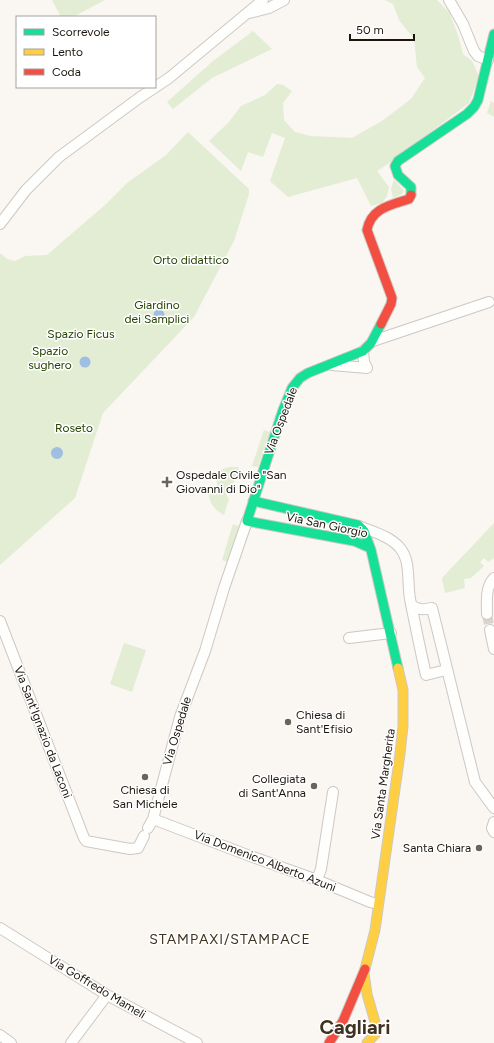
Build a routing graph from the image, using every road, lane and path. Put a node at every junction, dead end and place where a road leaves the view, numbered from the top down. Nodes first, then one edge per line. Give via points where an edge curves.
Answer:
1 (263, 0) edge
2 (284, 0) edge
3 (449, 0) edge
4 (249, 13) junction
5 (494, 34) edge
6 (488, 60) junction
7 (156, 87) edge
8 (154, 88) edge
9 (0, 224) edge
10 (489, 302) dead end
11 (373, 341) junction
12 (363, 352) junction
13 (329, 364) junction
14 (252, 501) junction
15 (247, 521) junction
16 (358, 525) junction
17 (370, 548) junction
18 (494, 578) edge
19 (411, 605) junction
20 (487, 614) tunnel mouth
21 (0, 622) edge
22 (490, 630) dead end
23 (391, 633) junction
24 (349, 638) dead end
25 (494, 649) edge
26 (446, 670) junction
27 (333, 792) dead end
28 (494, 808) edge
29 (494, 822) edge
30 (148, 828) junction
31 (494, 832) edge
32 (138, 848) joint
33 (318, 880) junction
34 (378, 904) junction
35 (0, 928) edge
36 (364, 972) junction
37 (107, 995) junction
38 (343, 1021) junction
39 (376, 1025) junction
40 (336, 1038) edge
41 (71, 1043) edge
42 (197, 1043) edge
43 (329, 1043) edge
44 (366, 1043) edge

1 - 4 street
2 - 4 street via 269,8
3 - 6 street via 463,24 474,51 478,56
4 - 7 street
5 - 6 street
6 - 11 street via 474,107 398,161 395,166 398,176 411,187 409,199 380,210 368,221 366,230 392,298
8 - 9 street via 59,157 26,190
10 - 11 street, Via Ospedale
11 - 12 street, Via Ospedale
12 - 13 street, Via Ospedale
12 - 13 street via 367,368
13 - 14 street, Via Ospedale via 301,376 288,396
14 - 15 street
14 - 16 street, Via San Giorgio
15 - 17 street, Via San Giorgio via 354,542
15 - 30 street, Via Ospedale via 205,651 180,717
16 - 17 street, Via San Giorgio via 364,531
16 - 19 street via 388,538 402,549 407,566
17 - 23 street, Via Santa Margherita
18 - 20 street via 490,582 487,594
19 - 26 street via 423,610 432,608
19 - 26 street via 426,674
21 - 32 street, Via Sant'Ignazio da Laconi via 84,838 86,841 130,849
22 - 25 street
23 - 24 street
23 - 34 street, Via Santa Margherita via 403,690 403,726
26 - 28 street via 474,782
27 - 33 street
29 - 31 street
30 - 32 street, Via Ospedale
30 - 33 street, Via Domenico Alberto Azuni
33 - 34 street, Via Domenico Alberto Azuni
34 - 36 street, Via Santa Margherita via 375,930
35 - 37 street, Via Goffredo Mameli
36 - 38 street, Via Santa Margherita
36 - 39 street
37 - 41 street
37 - 42 street, Via Goffredo Mameli
38 - 39 street via 359,1013 367,1015
38 - 40 street, Via Santa Margherita
39 - 44 street via 376,1033
40 - 43 street, Via Santa Margherita

